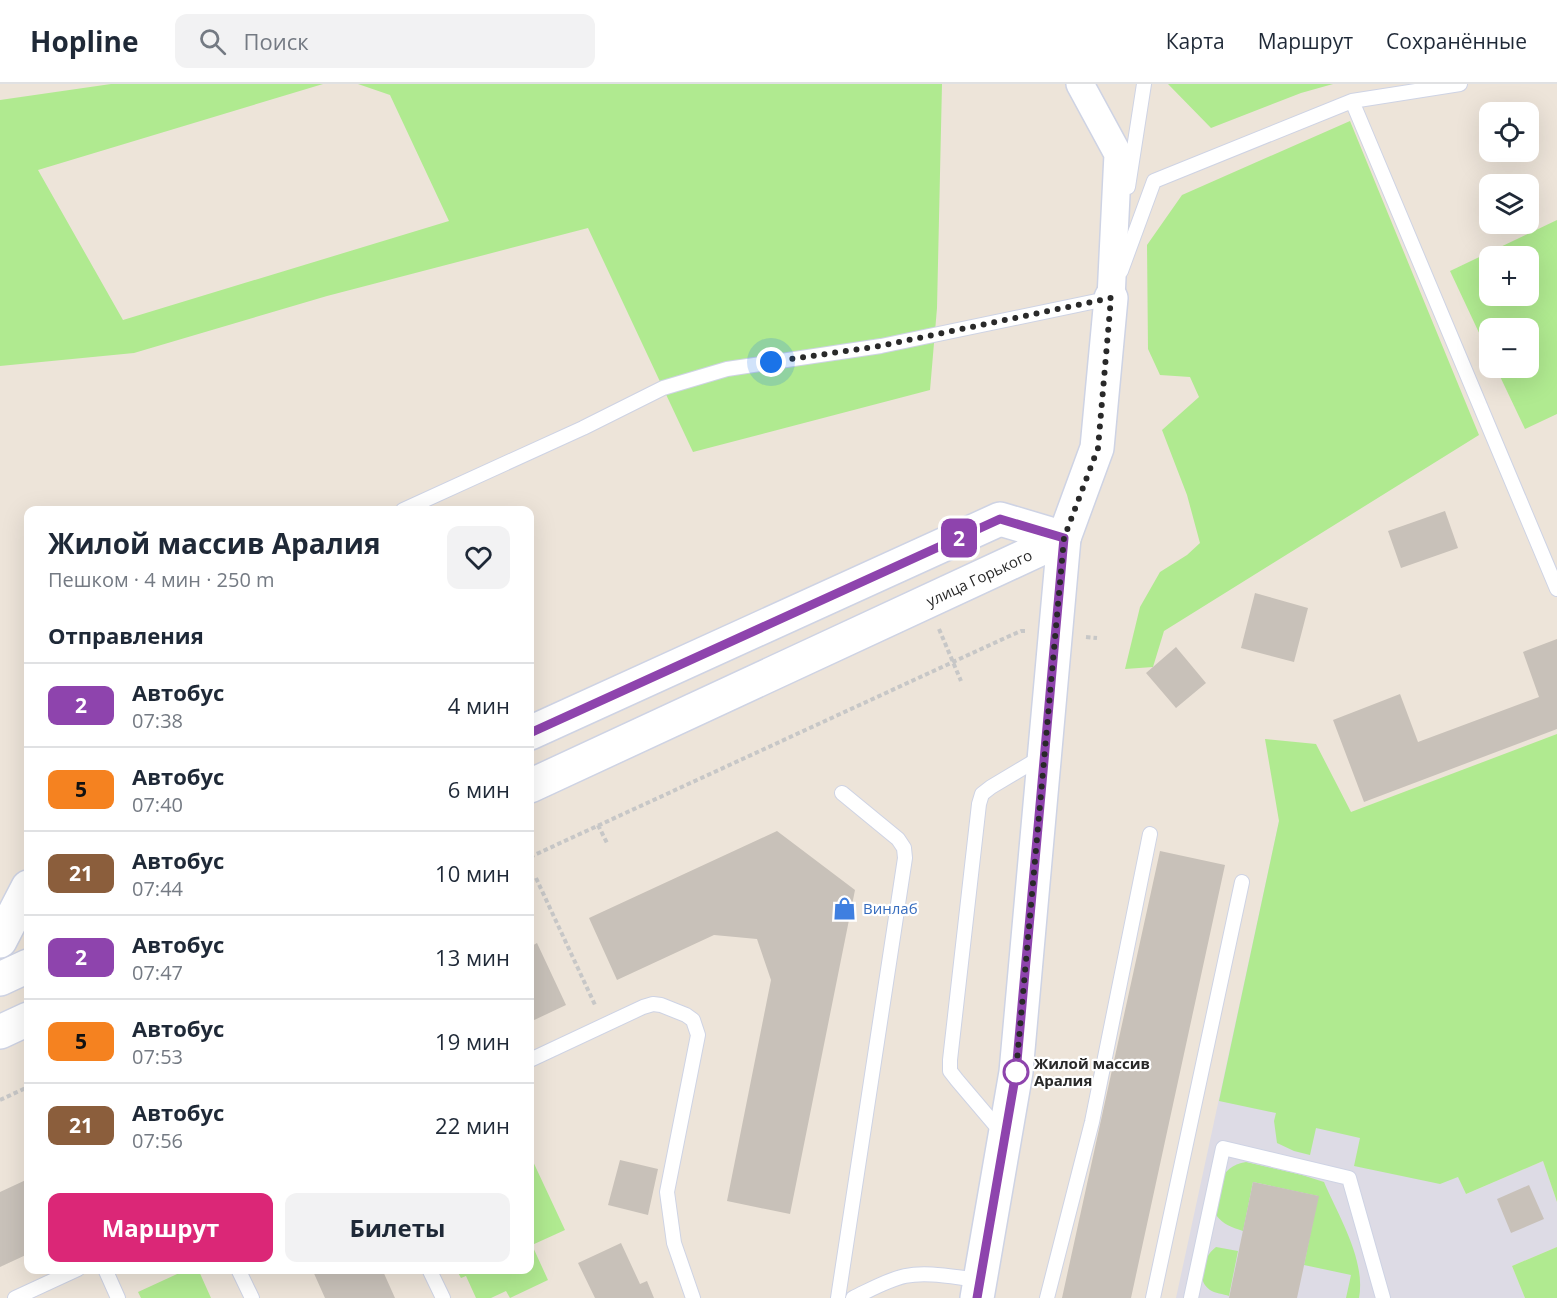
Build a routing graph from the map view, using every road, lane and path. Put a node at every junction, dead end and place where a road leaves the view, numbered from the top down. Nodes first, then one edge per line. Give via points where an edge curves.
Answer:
1 (1080, 84) edge
2 (1144, 84) edge
3 (1460, 84) edge
4 (1352, 101) junction
5 (1111, 298) junction
6 (412, 506) edge
7 (1064, 538) junction
8 (1557, 589) edge
9 (935, 619) dead end
10 (1005, 638) dead end
11 (953, 662) junction
12 (961, 681) dead end
13 (534, 731) edge
14 (1044, 755) junction
15 (534, 784) edge
16 (842, 793) dead end
17 (598, 825) junction
18 (1150, 834) dead end
19 (608, 844) dead end
20 (534, 854) edge
21 (536, 878) dead end
22 (1242, 882) dead end
23 (24, 895) edge
24 (0, 941) edge
25 (24, 968) edge
26 (0, 979) edge
27 (24, 1021) edge
28 (604, 1025) junction
29 (0, 1032) edge
30 (534, 1058) edge
31 (24, 1089) edge
32 (0, 1100) edge
33 (1005, 1137) junction
34 (67, 1274) edge
35 (107, 1274) edge
36 (240, 1274) edge
37 (431, 1274) edge
38 (979, 1289) edge
39 (874, 1293) edge
40 (15, 1298) edge
41 (118, 1298) edge
42 (252, 1298) edge
43 (443, 1298) edge
44 (693, 1298) edge
45 (838, 1298) edge
46 (853, 1298) edge
47 (1047, 1298) edge
48 (1153, 1298) edge
49 (1191, 1298) edge
50 (1383, 1298) edge

1 - 5 street via 1118,154
2 - 5 lane
3 - 4 lane
4 - 5 lane via 1154,181
4 - 8 lane
5 - 6 lane via 880,346 727,369 663,388
5 - 7 main road via 1098,448
7 - 13 main road, улица Горького via 1000,519
7 - 14 main road
7 - 15 main road, улица Горького
9 - 11 path
10 - 11 path
11 - 12 path
11 - 17 path
14 - 33 main road via 1016,1072
14 - 33 lane via 982,794 950,1060 957,1080
16 - 45 lane via 898,839 905,858
17 - 19 path
17 - 20 path
18 - 47 lane via 1092,1122
21 - 28 path
22 - 48 lane
23 - 24 main road
25 - 26 main road
27 - 29 main road
28 - 30 lane
28 - 44 lane via 653,1004 686,1015 696,1027 698,1035 667,1192 674,1243
31 - 32 path
33 - 38 main road
34 - 40 lane
35 - 41 lane
36 - 42 lane
37 - 43 lane
38 - 39 lane via 919,1274 894,1279
39 - 46 lane
49 - 50 lane via 1223,1148 1349,1178

